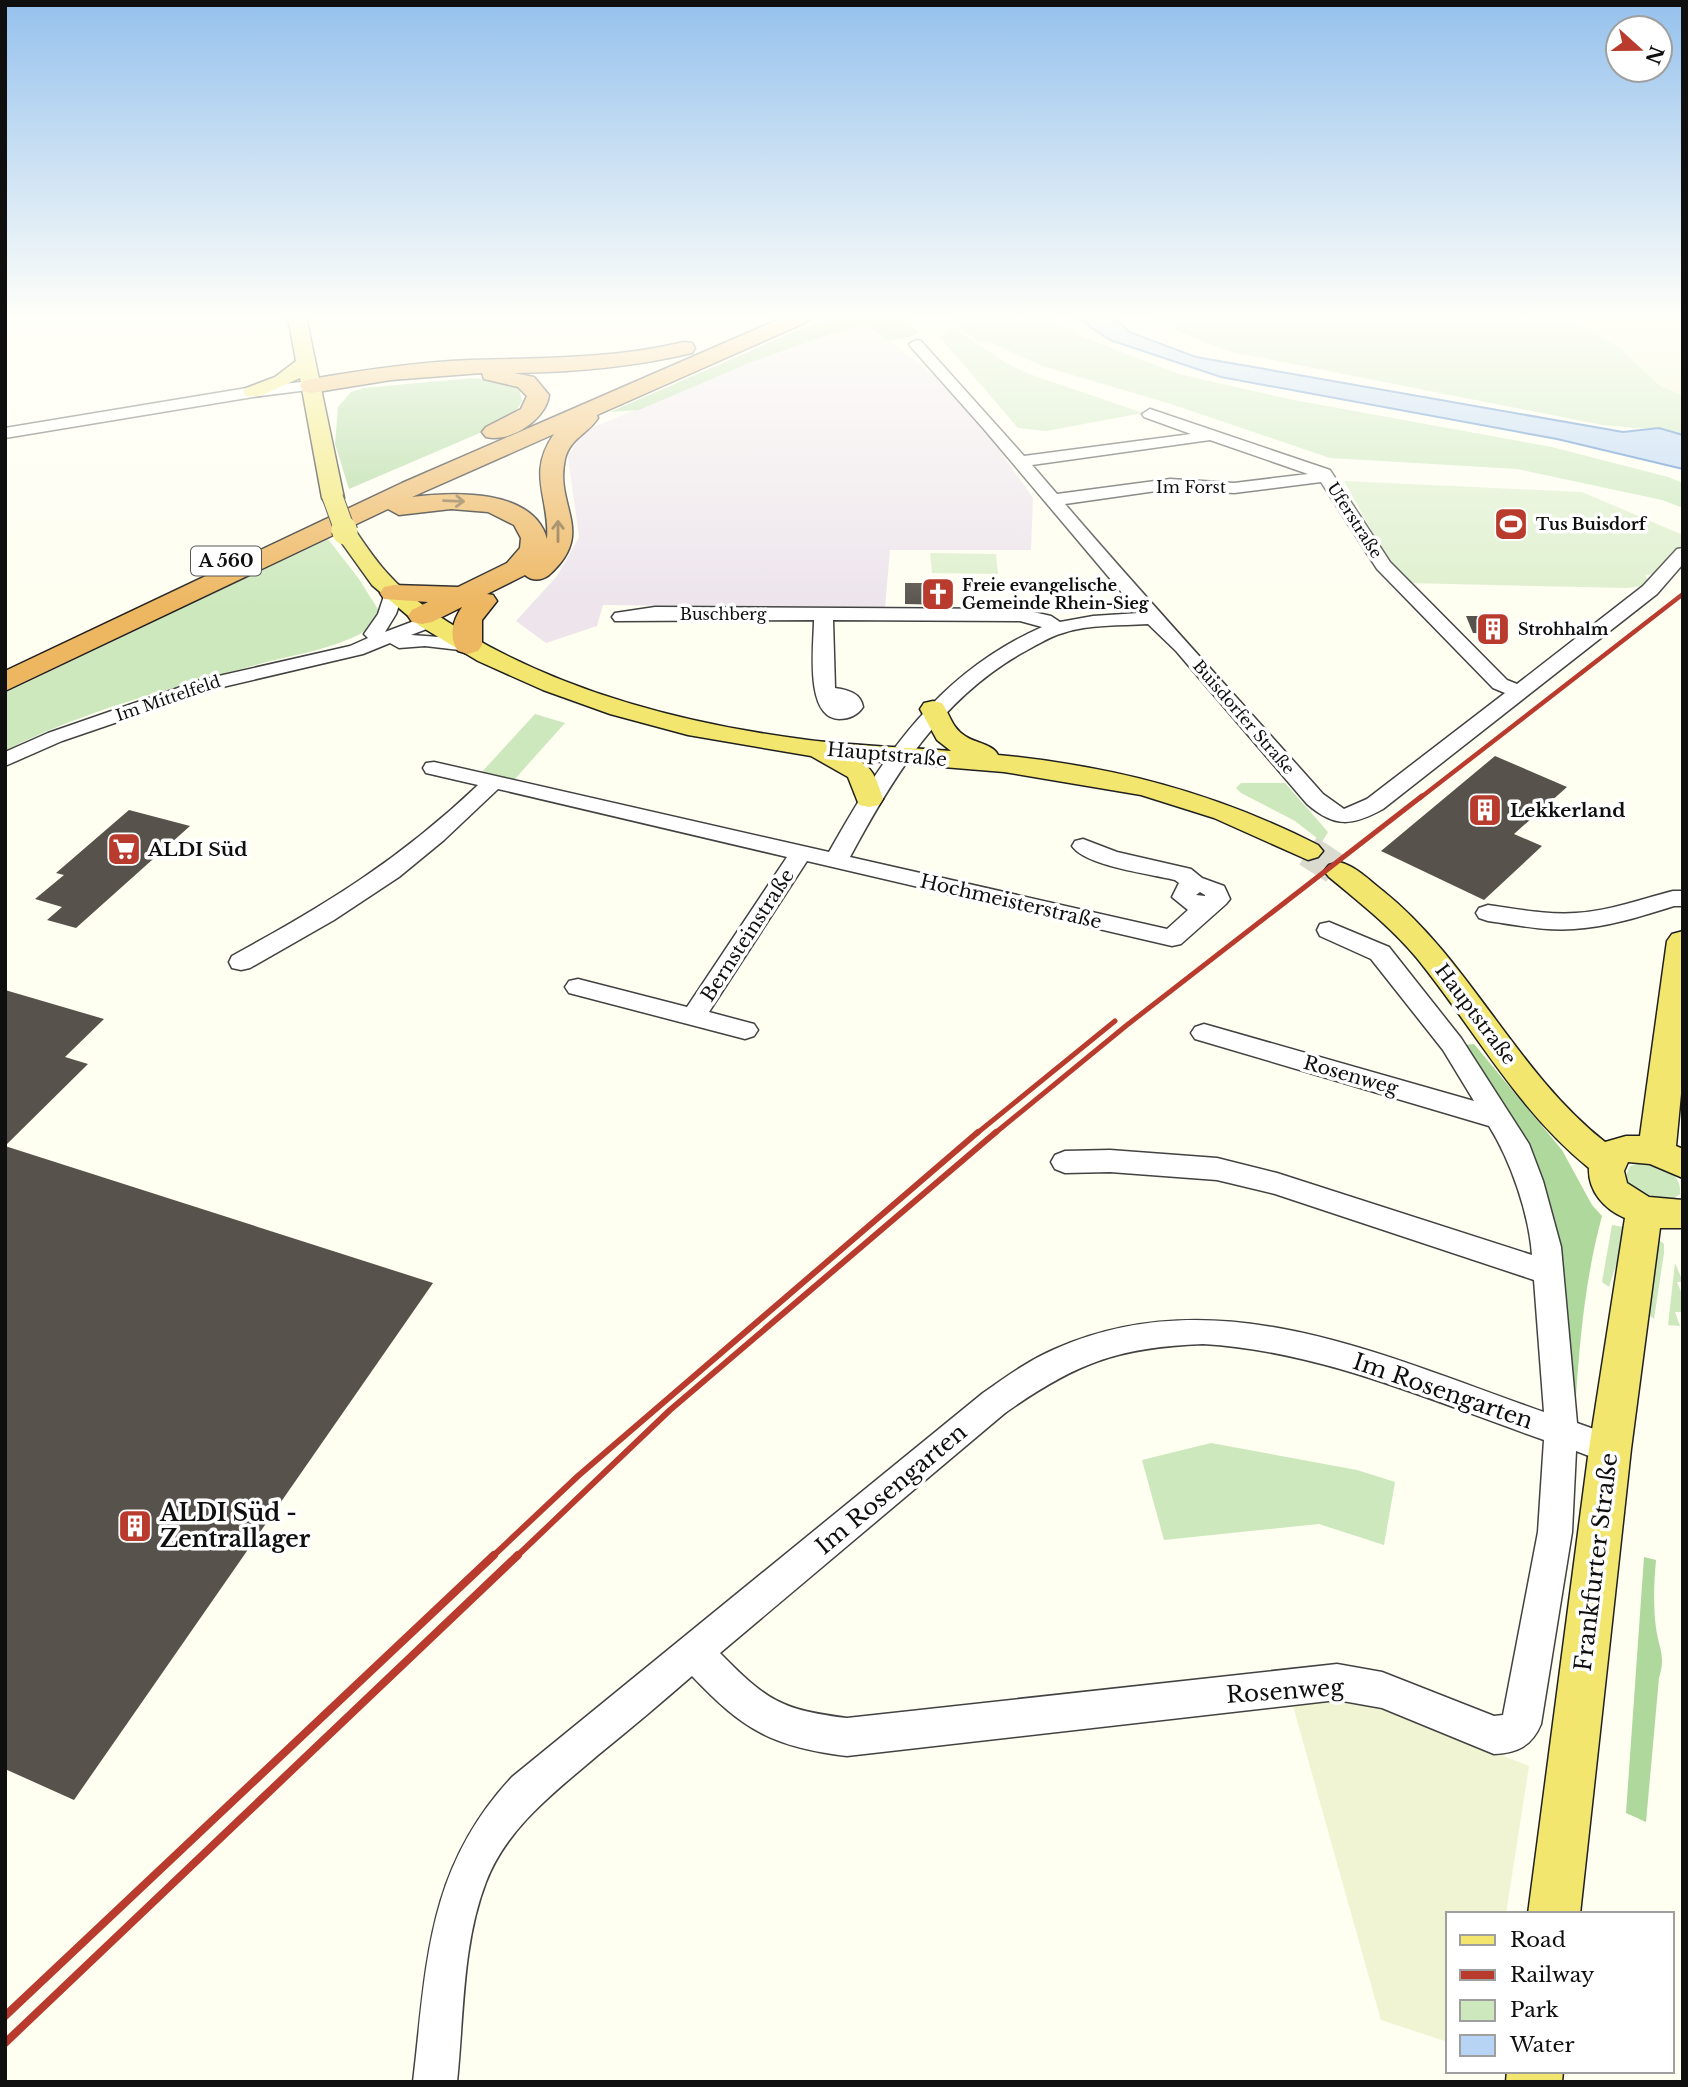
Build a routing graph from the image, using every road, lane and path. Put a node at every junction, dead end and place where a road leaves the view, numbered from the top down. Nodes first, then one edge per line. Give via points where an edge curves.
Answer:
1 (115, 414) edge
2 (316, 414) edge
3 (527, 414) edge
4 (552, 414) edge
5 (578, 414) edge
6 (597, 414) edge
7 (977, 414) edge
8 (1151, 414) edge
9 (5, 433) edge
10 (1216, 435) junction
11 (447, 460) junction
12 (1019, 462) junction
13 (1328, 477) junction
14 (1054, 500) junction
15 (295, 543) junction
16 (1683, 553) edge
17 (394, 593) junction
18 (474, 598) junction
19 (823, 614) junction
20 (622, 617) dead end
21 (1153, 618) junction
22 (426, 619) junction
23 (1057, 628) junction
24 (375, 639) junction
25 (468, 645) junction
26 (5, 666) edge
27 (5, 682) edge
28 (825, 692) dead end
29 (1520, 692) junction
30 (933, 709) junction
31 (810, 748) junction
32 (898, 754) junction
33 (5, 760) edge
34 (1018, 765) junction
35 (434, 768) dead end
36 (493, 782) junction
37 (869, 799) junction
38 (1083, 846) dead end
39 (1308, 851) tunnel mouth
40 (801, 853) junction
41 (836, 861) junction
42 (1339, 871) tunnel mouth
43 (1683, 899) edge
44 (1488, 913) dead end
45 (1329, 930) dead end
46 (1682, 956) edge
47 (241, 962) dead end
48 (578, 987) dead end
49 (693, 1017) junction
50 (745, 1030) dead end
51 (1204, 1033) dead end
52 (1497, 1118) junction
53 (1670, 1158) edge
54 (1065, 1162) dead end
55 (1606, 1163) junction
56 (1644, 1211) junction
57 (1683, 1214) edge
58 (1547, 1272) junction
59 (1559, 1432) junction
60 (1610, 1449) junction
61 (694, 1652) junction
62 (1554, 1912) edge
63 (435, 2082) edge

1 - 9 street
2 - 17 main road, Hauptstraße, bridge via 333,498 345,532 373,573
3 - 11 highway via 464,446
4 - 11 highway, A 560
5 - 15 highway, A 560
18 -> 6 highway via 534,574 557,548 559,523 550,461 580,423
7 - 12 street, Buisdorfer Straße
8 - 10 street, Uferstraße
10 - 12 street
10 - 13 street, Uferstraße
11 - 26 highway, A 560
12 - 14 street, Buisdorfer Straße
13 - 14 street, Im Forst via 1234,488 1170,484
13 - 29 street, Uferstraße via 1383,565 1500,684
14 - 21 street, Buisdorfer Straße
15 -> 18 highway via 390,509 424,502 486,504 521,518 530,527 535,546 528,558
15 - 27 highway, A 560
16 - 29 street via 1650,590
17 - 18 highway
17 - 22 main road, Hauptstraße
17 - 24 street
18 - 22 highway
18 - 25 highway via 466,623
19 - 20 street, Buschberg
19 - 23 street, Buschberg via 1020,615
19 - 28 street
21 - 23 street
21 - 29 street, Buisdorfer Straße via 1334,816 1352,817 1375,804
22 - 24 street, Im Mittelfeld
22 - 25 main road, Hauptstraße
23 - 30 street via 988,662
24 - 25 street, Hauptstraße
24 - 33 street, Im Mittelfeld via 337,653 208,684 55,737
25 - 31 main road, Hauptstraße via 550,685 679,724
30 - 32 street
30 - 34 main road via 940,728 952,741
31 - 32 main road, Hauptstraße
31 - 37 main road via 860,772
32 - 34 main road, Hauptstraße
32 - 37 street
34 - 39 main road, Hauptstraße via 1114,781 1212,807
35 - 36 street, Hochmeisterstraße
36 - 40 street, Hochmeisterstraße
36 - 47 street via 444,829 375,883
37 - 41 street
38 - 41 street, Hochmeisterstraße via 1110,858 1183,874 1201,896 1174,945
40 - 41 street, Hochmeisterstraße
40 - 49 street, Bernsteinstraße
42 - 55 main road, Hauptstraße via 1391,911 1427,950 1544,1104 1584,1147
43 - 44 street via 1572,921
45 - 52 street, Rosenweg via 1380,953 1452,1044
46 - 53 main road via 1658,1133
48 - 49 street, Bernsteinstraße
49 - 50 street, Bernsteinstraße
51 - 52 street, Rosenweg
52 - 58 street, Rosenweg via 1515,1144 1529,1181 1546,1247
53 - 55 main road via 1645,1149 1620,1151
54 - 58 street via 1217,1169
55 - 56 main road via 1605,1173 1617,1194
56 - 57 main road
56 - 60 main road, Frankfurter Straße
58 - 59 street, Rosenweg
59 - 60 street, Im Rosengarten
59 - 61 street, Im Rosengarten via 1290,1340 1192,1330 1141,1336 1076,1354 994,1403
59 - 61 street, Rosenweg via 1555,1532 1522,1724 1510,1734 1494,1735 1382,1690 1337,1682 847,1737 796,1730 758,1711
60 - 62 main road, Frankfurter Straße
61 - 63 street, Im Rosengarten via 526,1791 501,1818 475,1860 455,1914

